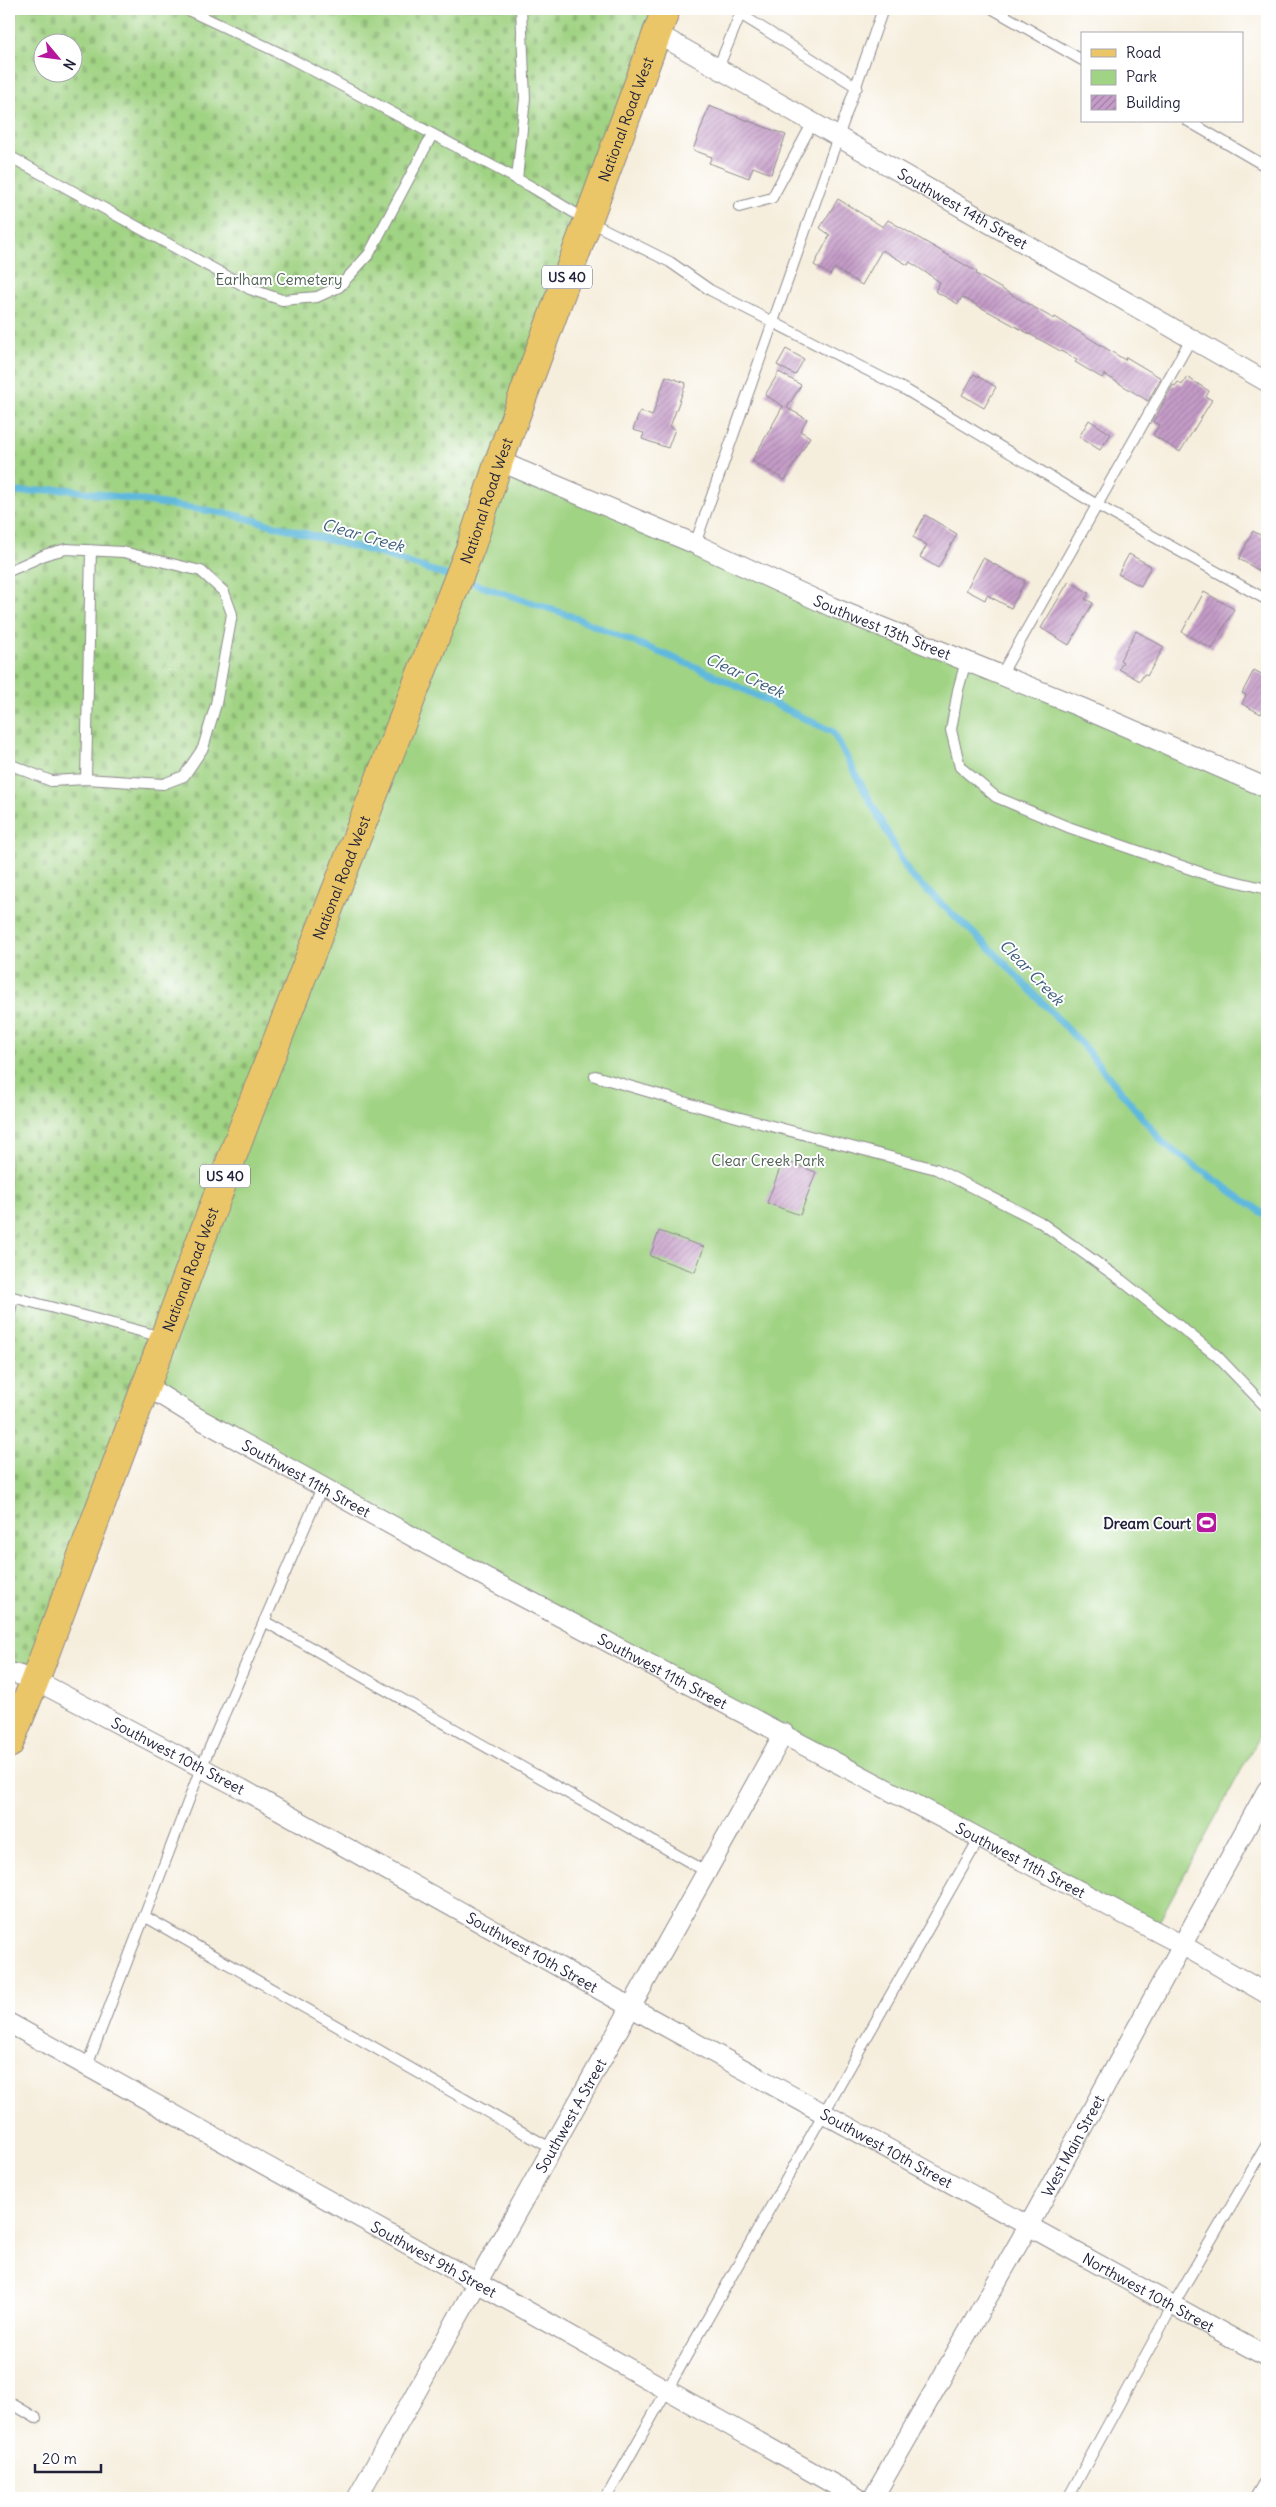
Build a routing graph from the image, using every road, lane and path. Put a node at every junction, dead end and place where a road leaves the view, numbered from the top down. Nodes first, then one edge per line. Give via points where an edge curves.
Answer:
1 (186, 9) edge
2 (521, 9) edge
3 (884, 9) edge
4 (993, 9) edge
5 (742, 11) edge
6 (662, 21) edge
7 (1081, 59) edge
8 (718, 68) junction
9 (857, 86) junction
10 (813, 122) junction
11 (1190, 122) edge
12 (432, 135) junction
13 (839, 138) junction
14 (9, 156) edge
15 (1267, 167) edge
16 (517, 180) junction
17 (739, 207) dead end
18 (588, 221) junction
19 (773, 323) junction
20 (1191, 339) junction
21 (1267, 382) edge
22 (499, 461) junction
23 (1097, 505) junction
24 (694, 544) junction
25 (92, 550) junction
26 (9, 571) edge
27 (1267, 600) edge
28 (966, 661) junction
29 (1001, 675) junction
30 (9, 764) edge
31 (86, 779) junction
32 (1267, 788) edge
33 (1267, 889) edge
34 (595, 1076) dead end
35 (11, 1296) edge
36 (9, 1317) edge
37 (165, 1338) junction
38 (146, 1386) junction
39 (1267, 1408) edge
40 (323, 1485) junction
41 (264, 1621) junction
42 (9, 1672) edge
43 (35, 1680) junction
44 (784, 1733) junction
45 (9, 1744) edge
46 (201, 1768) junction
47 (1267, 1790) edge
48 (980, 1837) junction
49 (706, 1872) junction
50 (144, 1916) junction
51 (1184, 1946) junction
52 (1267, 1994) edge
53 (631, 2007) junction
54 (9, 2023) edge
55 (87, 2066) junction
56 (824, 2113) junction
57 (1267, 2144) edge
58 (552, 2149) junction
59 (1029, 2225) junction
60 (477, 2283) junction
61 (1173, 2305) junction
62 (1267, 2358) edge
63 (667, 2390) junction
64 (9, 2402) edge
65 (36, 2418) dead end
66 (1267, 2486) edge
67 (357, 2498) edge
68 (606, 2498) edge
69 (858, 2498) edge
70 (873, 2498) edge
71 (1068, 2498) edge
72 (1260, 2498) edge

1 - 12 lane via 286,56
2 - 16 lane via 525,98
3 - 9 lane
4 - 7 lane
5 - 8 lane
5 - 9 lane
6 - 8 street, Southwest 14th Street
6 - 18 main road, National Road West / US 40
8 - 10 street, Southwest 14th Street
9 - 13 lane
10 - 13 street, Southwest 14th Street
10 - 17 lane via 772,198
11 - 15 lane
12 - 14 lane via 369,254 338,286 317,297 282,300 250,290
12 - 16 lane
13 - 19 lane
13 - 20 street, Southwest 14th Street
16 - 18 lane
18 - 19 lane via 670,262 710,290
18 - 22 main road, National Road West / US 40
19 - 23 lane via 906,390
19 - 24 lane
20 - 21 street, Southwest 14th Street
20 - 23 lane
22 - 24 street, Southwest 13th Street
22 - 37 main road, National Road West / US 40 via 471,546 251,1107
23 - 27 lane
23 - 29 lane
24 - 28 street, Southwest 13th Street via 832,607
25 - 26 lane via 66,549
25 - 31 lane
25 - 31 lane via 123,552 201,571 224,592 232,614 216,704 203,748 184,776 162,784
28 - 29 street, Southwest 13th Street
28 - 33 lane via 951,730 960,767 996,797 1068,827 1205,874
29 - 32 street, Southwest 13th Street
30 - 31 lane via 52,781
34 - 39 lane via 936,1169 1040,1222 1121,1280 1217,1356
35 - 36 lane
35 - 37 lane
37 - 38 main road, National Road West / US 40
38 - 40 street, Southwest 11th Street via 198,1418
38 - 43 main road, National Road West / US 40
40 - 41 lane
40 - 44 street, Southwest 11th Street via 498,1584
41 - 46 lane
41 - 49 lane
42 - 43 street, Southwest 10th Street
43 - 45 main road, National Road West / US 40
43 - 46 street, Southwest 10th Street
44 - 48 street, Southwest 11th Street
44 - 49 street, Southwest A Street
46 - 50 lane
46 - 53 street, Southwest 10th Street
47 - 51 street, West Main Street
48 - 51 street, Southwest 11th Street
48 - 56 lane
49 - 53 street, Southwest A Street
50 - 55 lane
50 - 58 lane
51 - 52 street, Southwest 11th Street
51 - 59 street, West Main Street
53 - 56 street, Southwest 10th Street
53 - 58 street, Southwest A Street
54 - 55 street, Southwest 9th Street
55 - 60 street, Southwest 9th Street
56 - 59 street, Southwest 10th Street
56 - 63 lane
57 - 61 lane
58 - 60 street, Southwest A Street
59 - 61 street, Northwest 10th Street
59 - 70 street, West Main Street
60 - 63 street, Southwest 9th Street
60 - 67 street, Southwest A Street
61 - 62 street, Northwest 10th Street
61 - 71 lane
63 - 68 lane
63 - 69 street, Southwest 9th Street
64 - 65 lane
66 - 72 street

